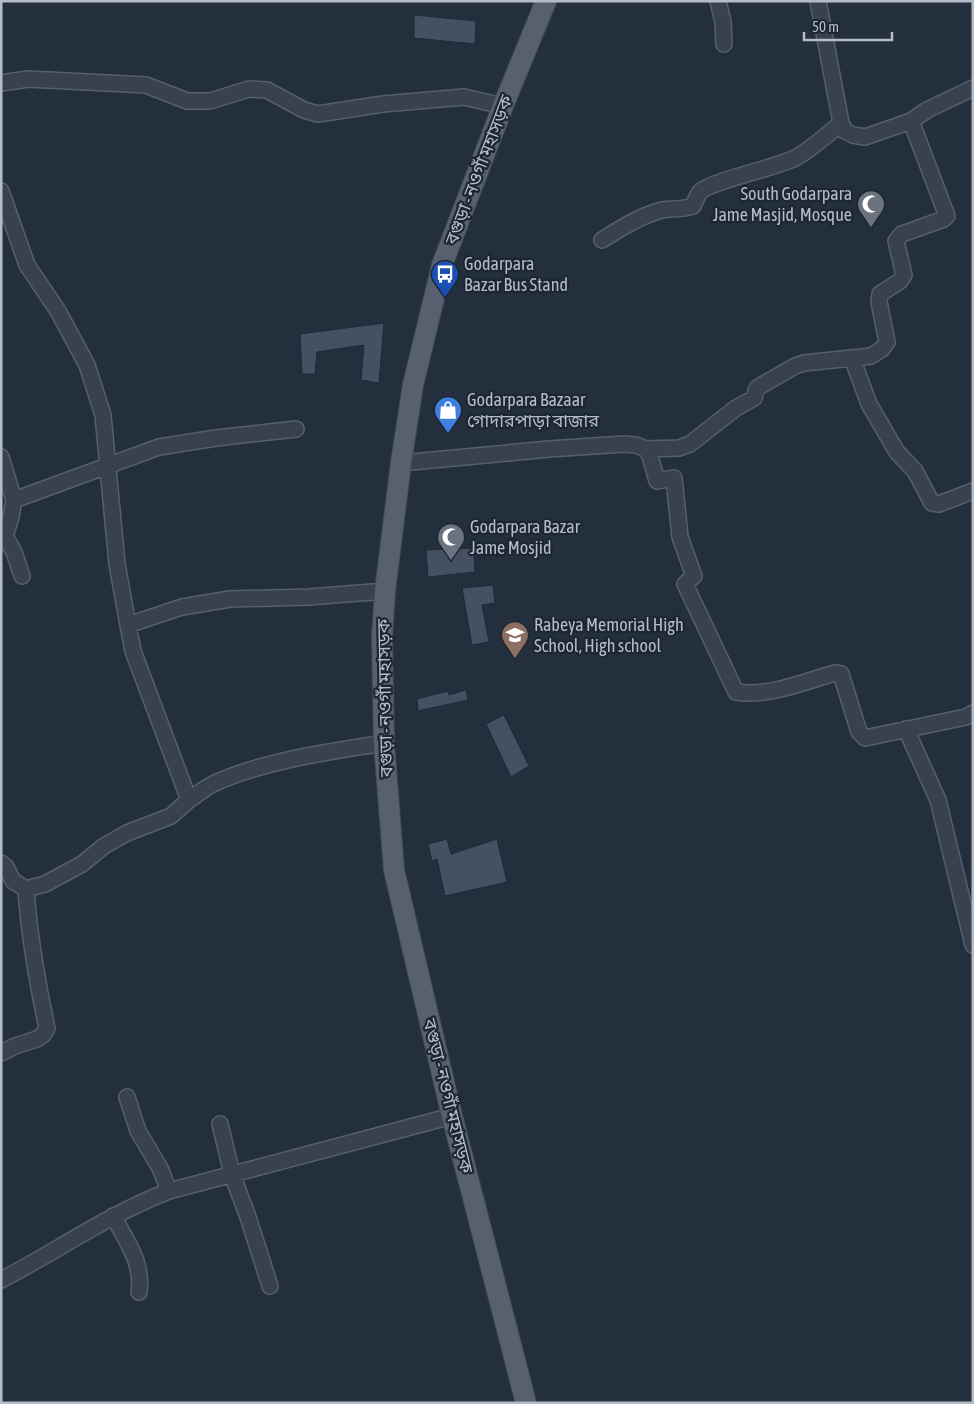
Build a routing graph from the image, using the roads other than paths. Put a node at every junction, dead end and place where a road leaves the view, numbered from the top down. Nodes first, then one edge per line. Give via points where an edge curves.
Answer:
1 (546, 1) edge
2 (718, 1) edge
3 (818, 1) edge
4 (724, 44) dead end
5 (1, 83) edge
6 (973, 88) edge
7 (503, 106) junction
8 (911, 121) junction
9 (841, 123) junction
10 (1, 192) edge
11 (602, 240) dead end
12 (852, 358) junction
13 (296, 429) dead end
14 (646, 449) junction
15 (1, 457) edge
16 (401, 463) junction
17 (108, 466) junction
18 (973, 491) edge
19 (14, 500) junction
20 (3, 536) edge
21 (22, 576) dead end
22 (385, 591) junction
23 (128, 625) junction
24 (973, 713) edge
25 (906, 729) junction
26 (384, 744) junction
27 (190, 800) junction
28 (1, 863) edge
29 (26, 889) junction
30 (973, 945) edge
31 (1, 1053) edge
32 (127, 1097) dead end
33 (452, 1116) junction
34 (220, 1124) dead end
35 (232, 1174) junction
36 (169, 1191) junction
37 (113, 1216) junction
38 (1, 1280) edge
39 (270, 1286) dead end
40 (139, 1292) dead end
41 (526, 1403) edge

1 - 7 main road, বগুড়া - নওগাঁ মহাসড়ক
2 - 4 street
3 - 9 street
5 - 7 street via 28,79 146,85 187,101 210,101 249,89 267,90 318,114 382,104 464,98
6 - 8 street
7 - 16 main road, বগুড়া - নওগাঁ মহাসড়ক via 442,265 413,385
8 - 9 street via 865,137 845,131
8 - 12 street via 947,216 898,237 896,241 904,275 880,294 879,302 886,342 871,356
9 - 11 street via 794,159 710,186 700,192 693,206 663,210 632,221
10 - 17 street via 27,265 58,311 87,365 103,415
12 - 14 street via 795,366 757,388 754,398 690,444 679,448
12 - 18 street via 869,404 897,452 915,471 932,503 939,504
13 - 17 street via 159,448
14 - 16 street via 624,444
14 - 25 street via 657,481 674,478 680,537 694,576 686,584 736,692 767,692 841,674 859,732 865,738
15 - 19 street
16 - 22 main road, বগুড়া - নওগাঁ মহাসড়ক
17 - 19 street
17 - 23 street via 116,564
19 - 20 street
20 - 21 street via 14,552
22 - 23 street via 308,598 230,598 182,607
22 - 26 main road, বগুড়া - নওগাঁ মহাসড়ক via 382,637
23 - 27 street via 133,651
24 - 25 street
25 - 30 street via 938,800
26 - 27 street via 319,753 252,770 214,783
26 - 33 main road, বগুড়া - নওগাঁ মহাসড়ক via 394,870
27 - 29 street via 171,816 127,833 46,884
28 - 29 street via 13,881
29 - 31 street via 34,966 47,1028 37,1039
32 - 36 street via 138,1131 160,1168
33 - 35 street
33 - 41 main road, বগুড়া - নওগাঁ মহাসড়ক
34 - 35 street
35 - 36 street
35 - 39 street
36 - 37 street
37 - 38 street
37 - 40 street via 136,1258 141,1281

